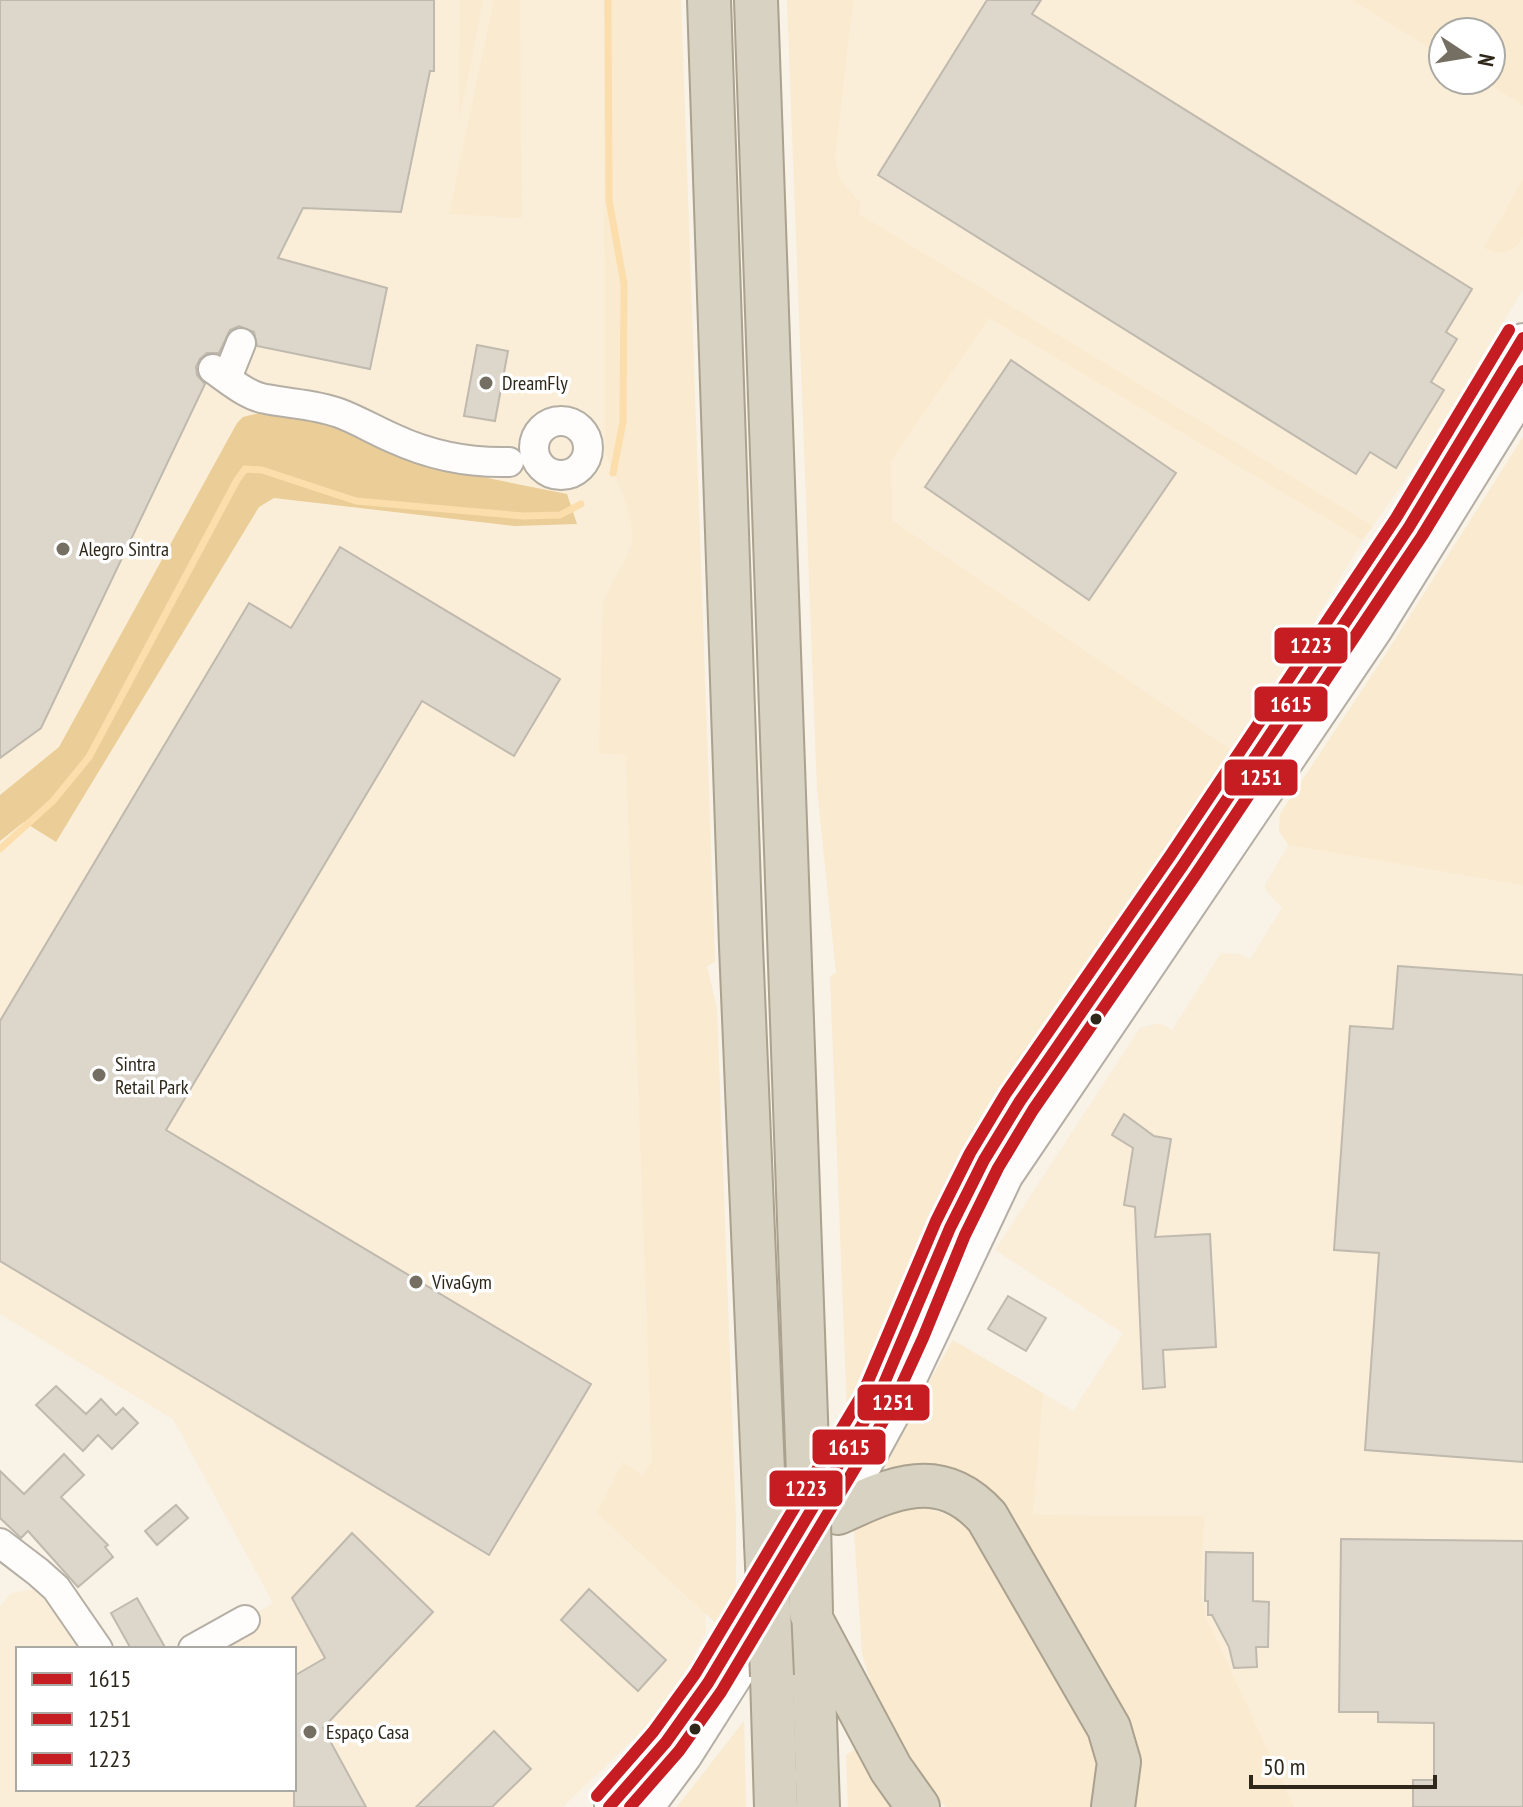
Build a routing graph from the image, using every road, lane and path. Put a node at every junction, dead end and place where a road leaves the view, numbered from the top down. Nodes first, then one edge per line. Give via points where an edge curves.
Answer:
1 (709, 0) edge
2 (756, 0) edge
3 (1523, 338) edge
4 (241, 343) dead end
5 (1523, 396) edge
6 (509, 462) dead end
7 (838, 1513) junction
8 (0, 1543) edge
9 (811, 1617) junction
10 (245, 1620) dead end
11 (97, 1647) edge
12 (197, 1647) edge
13 (618, 1803) edge
14 (650, 1807) edge
15 (776, 1807) edge
16 (818, 1807) edge
17 (918, 1807) edge
18 (1113, 1807) edge

1 - 15 highway, bridge
2 - 9 highway, bridge
3 - 13 street via 1409,527 1020,1101 950,1228 871,1411 708,1683
4 - 6 street via 220,374 254,395 316,405 426,452 467,461
5 - 7 street via 1378,630 1008,1177 897,1411
7 - 14 street via 725,1698
7 - 18 highway via 914,1485 937,1486 974,1503 1109,1728 1119,1762
8 - 11 street via 56,1588
9 - 16 highway
9 - 17 highway via 891,1769
10 - 12 street

